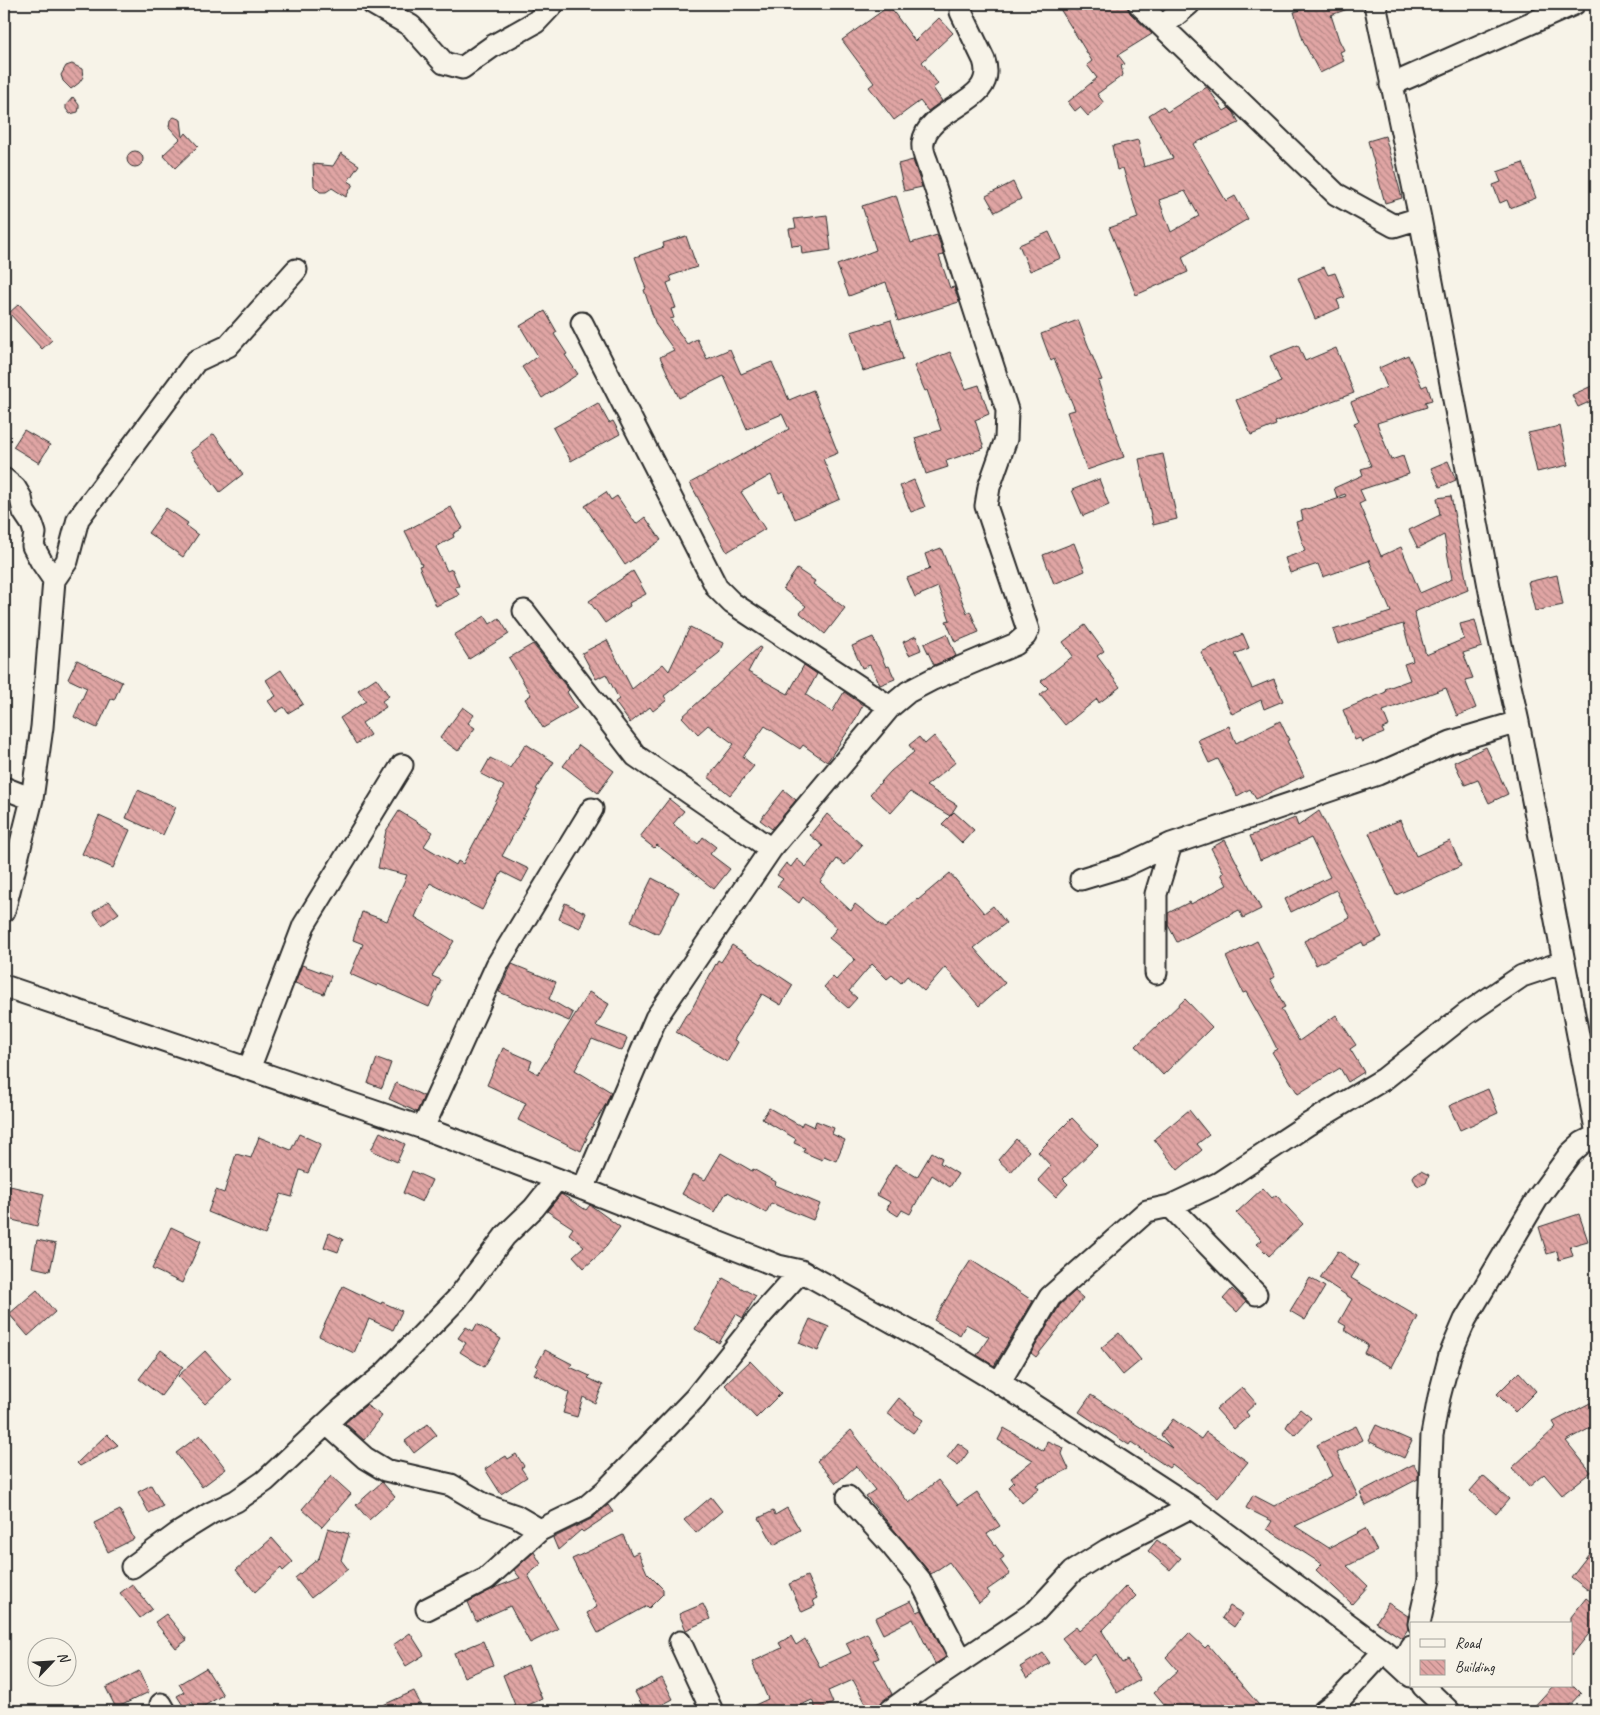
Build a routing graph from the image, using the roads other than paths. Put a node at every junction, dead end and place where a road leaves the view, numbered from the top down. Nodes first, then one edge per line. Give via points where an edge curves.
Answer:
1 (373, 4) edge
2 (553, 4) edge
3 (962, 4) edge
4 (1139, 4) edge
5 (1189, 4) edge
6 (1376, 4) edge
7 (1574, 4) edge
8 (1163, 26) junction
9 (1391, 86) junction
10 (1420, 218) junction
11 (296, 270) dead end
12 (582, 323) dead end
13 (4, 479) edge
14 (54, 580) junction
15 (524, 611) dead end
16 (890, 707) junction
17 (1518, 722) junction
18 (402, 765) dead end
19 (4, 788) edge
20 (32, 799) junction
21 (592, 809) dead end
22 (1171, 844) junction
23 (771, 849) junction
24 (1081, 879) dead end
25 (4, 911) edge
26 (1564, 962) junction
27 (1156, 973) dead end
28 (4, 986) edge
29 (249, 1069) junction
30 (423, 1128) junction
31 (1596, 1129) edge
32 (1596, 1136) edge
33 (557, 1179) junction
34 (583, 1189) junction
35 (1170, 1206) junction
36 (801, 1271) junction
37 (1256, 1294) dead end
38 (999, 1383) junction
39 (326, 1424) junction
40 (848, 1497) dead end
41 (1191, 1507) junction
42 (540, 1530) junction
43 (132, 1566) dead end
44 (427, 1609) dead end
45 (1419, 1622) edge
46 (680, 1642) dead end
47 (1384, 1651) junction
48 (1410, 1651) edge
49 (962, 1661) junction
50 (1406, 1671) edge
51 (1425, 1688) edge
52 (912, 1705) edge
53 (712, 1711) edge
54 (890, 1711) edge
55 (1324, 1711) edge
56 (1449, 1711) edge

1 - 2 street via 411,26 444,63 462,68 536,22
3 - 16 street via 961,12 984,60 987,78 982,88 929,127 922,144 1007,410 1006,439 989,487 986,506 1028,630 1016,644 933,679 908,692
4 - 8 street
5 - 8 street
6 - 9 street
7 - 9 street
8 - 10 street via 1336,194 1394,226
9 - 10 street
10 - 17 street via 1494,613
11 - 14 street via 228,346 196,361 78,519 67,561
12 - 16 street via 717,588 732,603
13 - 14 street via 21,498 35,533 33,546
14 - 20 street via 42,727
15 - 23 street via 636,756
16 - 23 street
17 - 22 street via 1451,742 1378,774
17 - 26 street
18 - 29 street via 304,925
19 - 20 street
20 - 25 street
21 - 30 street via 497,965
22 - 24 street via 1124,866
22 - 27 street via 1156,894
23 - 34 street via 656,1018
26 - 31 street
26 - 35 street via 1522,976 1466,1014 1384,1079 1219,1183
28 - 29 street
29 - 30 street
30 - 33 street
32 - 45 street via 1570,1154 1537,1199 1465,1320 1450,1355 1432,1436 1429,1579
33 - 34 street
33 - 39 street via 456,1299 383,1375
34 - 36 street via 778,1266
35 - 37 street
35 - 38 street via 1148,1211 1050,1297
36 - 38 street
36 - 42 street via 695,1398 606,1490 584,1508
38 - 41 street
39 - 42 street via 365,1458 385,1470 451,1485 485,1505 516,1516
39 - 43 street via 266,1481 177,1534
40 - 49 street via 920,1580
41 - 47 street
41 - 49 street via 1107,1550 1072,1572 1036,1611
42 - 44 street via 486,1579
46 - 53 street
47 - 50 street
47 - 55 street via 1341,1698
48 - 50 street
49 - 52 street
51 - 56 street
52 - 54 street

